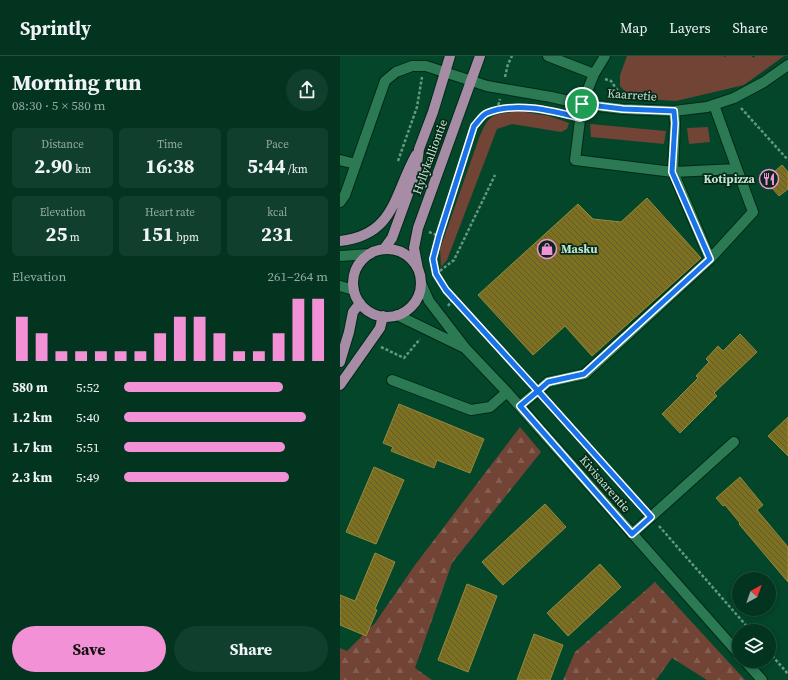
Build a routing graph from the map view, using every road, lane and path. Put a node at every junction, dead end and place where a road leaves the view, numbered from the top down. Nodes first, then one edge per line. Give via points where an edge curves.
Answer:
1 (450, 56) edge
2 (480, 56) edge
3 (548, 56) edge
4 (605, 56) edge
5 (426, 66) junction
6 (787, 67) edge
7 (444, 72) junction
8 (594, 74) junction
9 (471, 82) junction
10 (734, 98) junction
11 (582, 104) junction
12 (714, 105) junction
13 (746, 105) dead end
14 (740, 108) junction
15 (623, 109) junction
16 (674, 111) junction
17 (560, 113) dead end
18 (419, 149) junction
19 (340, 160) edge
20 (788, 160) edge
21 (356, 164) junction
22 (397, 164) dead end
23 (738, 169) junction
24 (672, 172) junction
25 (495, 175) dead end
26 (340, 202) edge
27 (428, 232) dead end
28 (439, 236) junction
29 (340, 241) edge
30 (384, 249) junction
31 (370, 254) junction
32 (340, 256) edge
33 (710, 259) junction
34 (418, 269) junction
35 (436, 274) junction
36 (421, 283) junction
37 (340, 286) edge
38 (354, 290) junction
39 (454, 298) junction
40 (360, 303) junction
41 (445, 309) dead end
42 (398, 315) junction
43 (384, 316) junction
44 (423, 336) dead end
45 (379, 346) dead end
46 (466, 349) junction
47 (340, 362) edge
48 (392, 380) dead end
49 (340, 385) edge
50 (538, 391) junction
51 (507, 392) junction
52 (520, 406) junction
53 (734, 442) dead end
54 (651, 517) junction
55 (632, 534) junction
56 (745, 624) edge
57 (732, 646) edge
58 (776, 660) edge
59 (751, 668) edge
60 (788, 674) edge
61 (762, 680) edge

1 - 7 main road, Hyllykalliontie
2 - 9 main road, Hyllykalliontie
3 - 8 street
4 - 8 street
5 - 7 street, Kaarretie
5 - 21 street, Kaarretie via 412,66 396,72 385,81
5 - 22 path via 417,107
6 - 10 street, Kaarretie
7 - 9 street, Kaarretie
7 - 18 main road, Hyllykalliontie
8 - 11 street
8 - 15 path via 611,81 625,99
9 - 11 street, Kaarretie
9 - 34 main road, Hyllykalliontie via 418,228 414,248
10 - 12 street, Kaarretie
10 - 14 path
11 - 15 street, Kaarretie
11 - 24 street via 574,160
12 - 16 street, Kaarretie
12 - 23 street
13 - 14 path
14 - 20 path
15 - 16 street, Kaarretie
16 - 24 street
17 - 28 path via 518,107 497,110 486,114 474,126
18 - 29 main road via 386,218 368,234 353,240
18 - 30 main road, Hyllykalliontie via 416,172 399,222
19 - 21 street
21 - 26 street
23 - 24 street
23 - 33 street via 753,212
24 - 33 street
25 - 35 path via 454,260
27 - 28 path
28 - 35 path via 433,259
30 - 31 main road
30 - 34 main road via 404,254
31 - 32 street
31 - 38 main road via 356,269
33 - 50 street via 584,374 548,382
34 - 36 main road
35 - 39 path
36 - 42 main road via 414,303
36 - 46 street, Kivisaarentie via 429,301
37 - 38 street
38 - 40 main road
39 - 41 path
39 - 50 path
40 - 43 main road via 366,310
40 - 47 main road via 353,312
42 - 43 main road
42 - 46 street, Kivisaarentie
43 - 49 main road via 380,328
44 - 45 path via 404,358
46 - 51 street, Kivisaarentie
48 - 51 street via 471,410 490,407
50 - 52 street
50 - 54 path
51 - 52 street, Kivisaarentie
52 - 55 street, Kivisaarentie
53 - 54 street
54 - 55 street
54 - 56 path
55 - 57 street, Kivisaarentie
58 - 60 path
59 - 61 street

